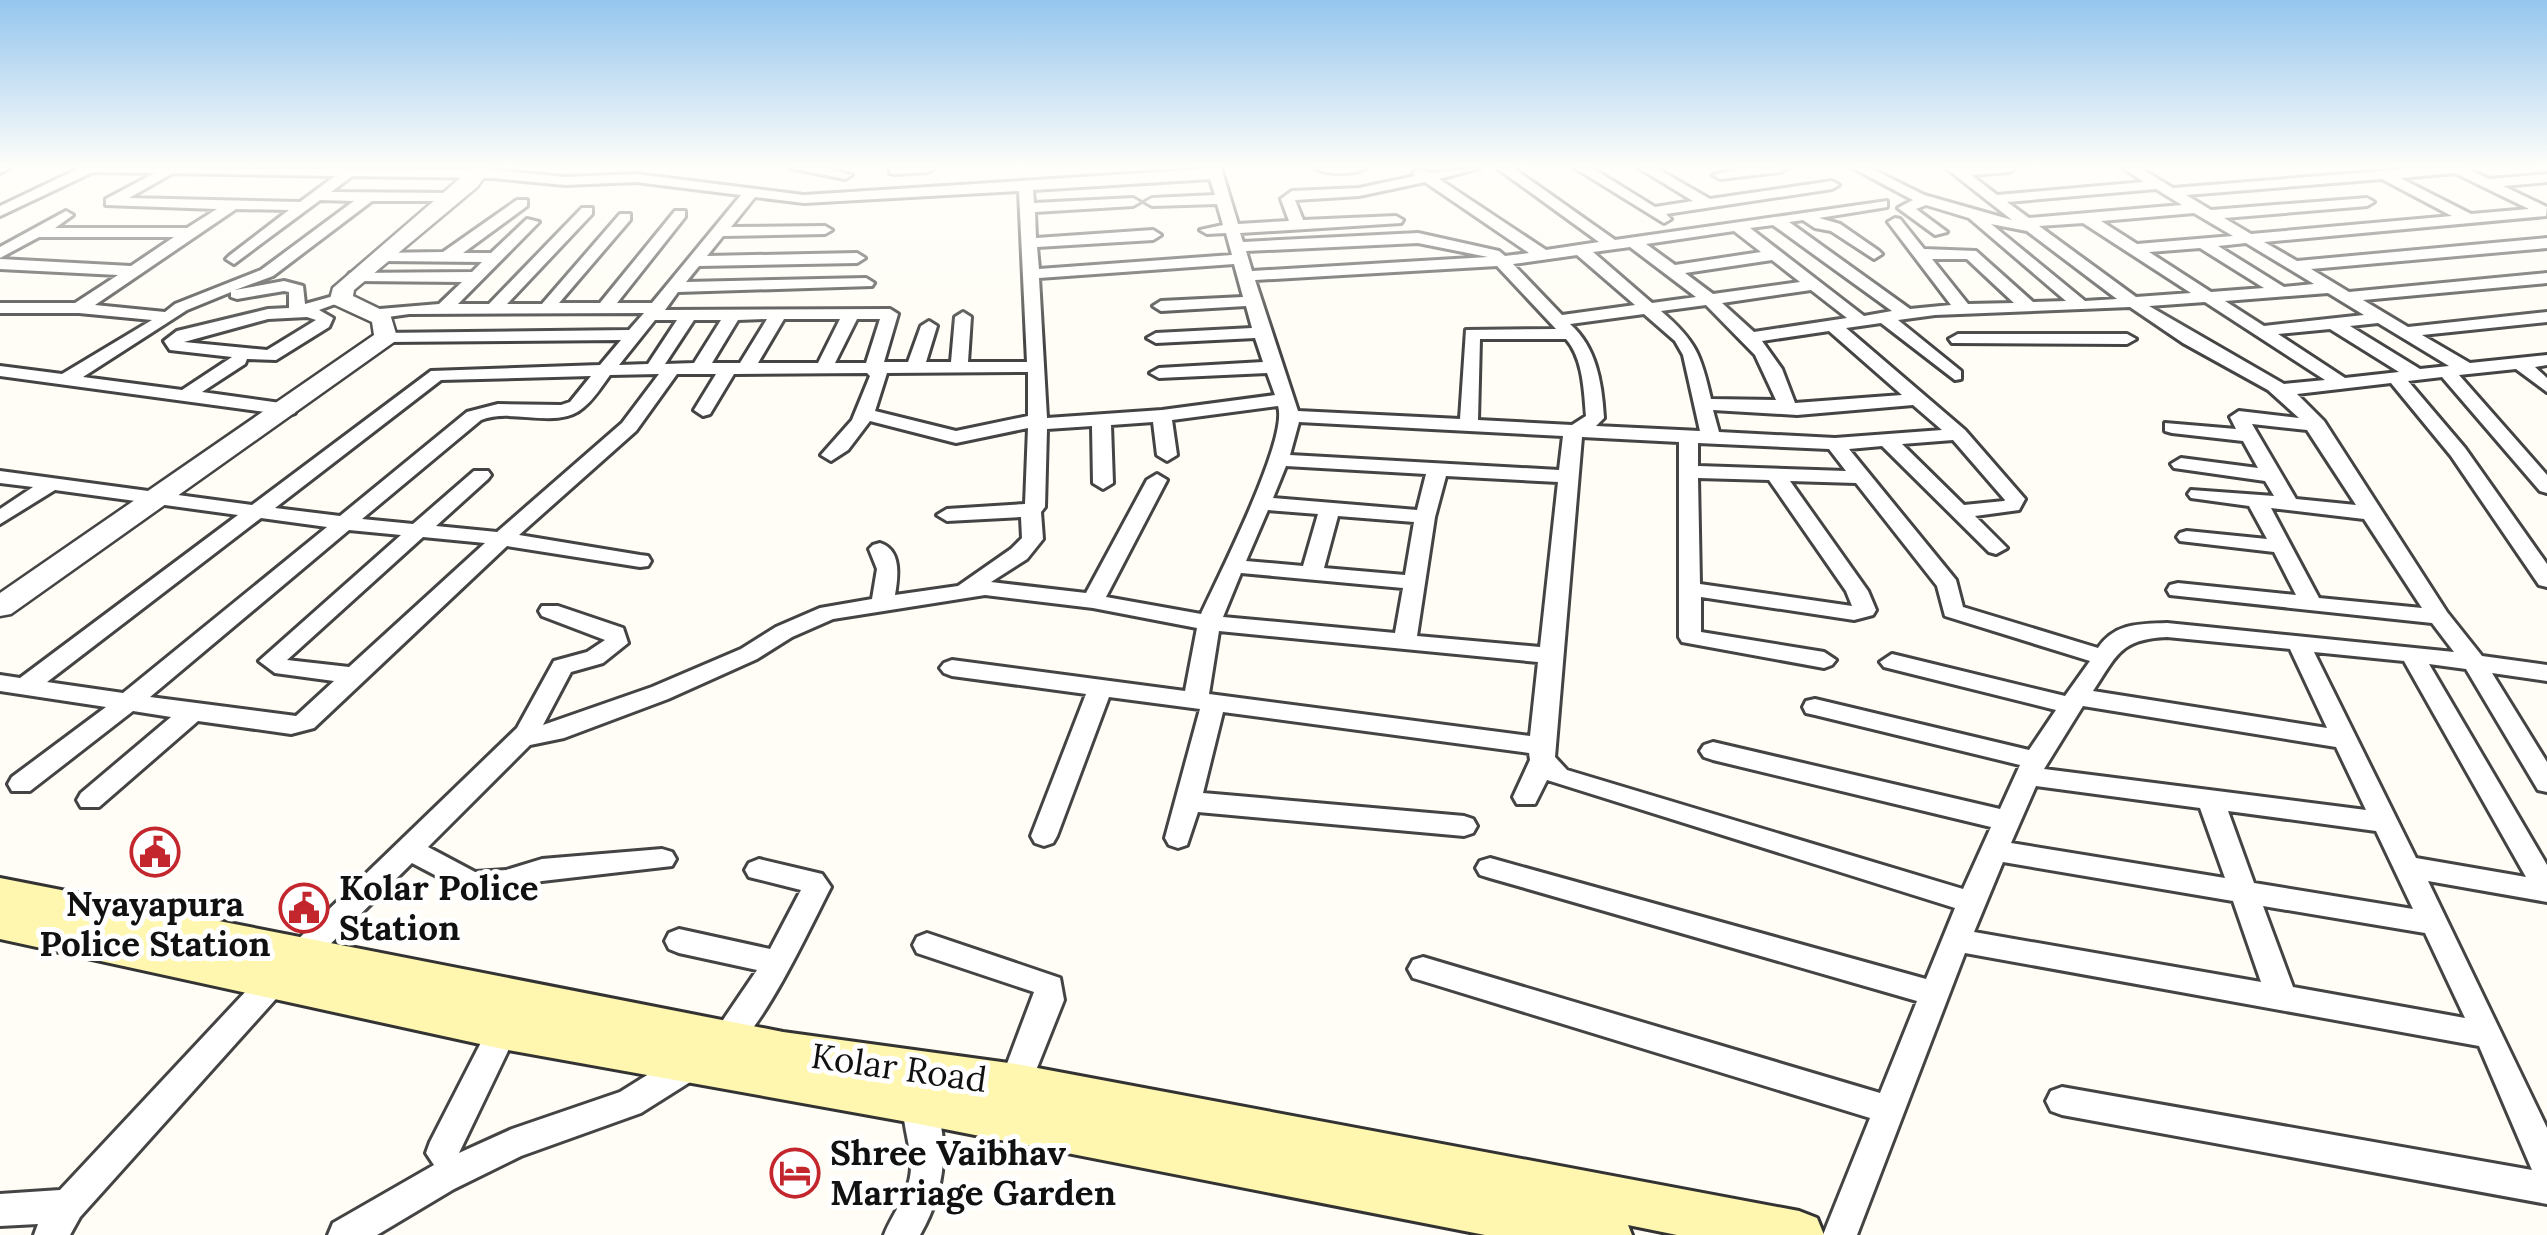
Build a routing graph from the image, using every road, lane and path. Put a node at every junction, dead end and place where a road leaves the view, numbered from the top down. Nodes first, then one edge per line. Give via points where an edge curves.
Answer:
1 (1270, 225) edge
2 (48, 226) edge
3 (202, 226) edge
4 (279, 226) edge
5 (327, 226) edge
6 (419, 226) edge
7 (495, 226) edge
8 (528, 226) edge
9 (573, 226) edge
10 (618, 226) edge
11 (671, 226) edge
12 (723, 226) edge
13 (1029, 226) edge
14 (1233, 226) junction
15 (1247, 226) edge
16 (1403, 226) edge
17 (1499, 226) edge
18 (1587, 226) edge
19 (1672, 226) edge
20 (1737, 226) joint
21 (1784, 226) edge
22 (1830, 226) edge
23 (1897, 226) edge
24 (1931, 226) edge
25 (1985, 226) edge
26 (2032, 226) edge
27 (2098, 226) edge
28 (2228, 226) edge
29 (2391, 226) edge
30 (824, 230) dead end
31 (1207, 230) dead end
32 (37, 232) junction
33 (718, 232) junction
34 (1940, 232) dead end
35 (190, 234) junction
36 (1685, 234) junction
37 (1153, 235) dead end
38 (1418, 238) junction
39 (2251, 239) junction
40 (1633, 242) junction
41 (1030, 243) junction
42 (2204, 243) junction
43 (2547, 243) edge
44 (1277, 244) junction
45 (1613, 244) junction
46 (1580, 249) junction
47 (2134, 249) junction
48 (0, 253) edge
49 (1542, 254) junction
50 (1874, 254) dead end
51 (1920, 254) junction
52 (1774, 255) junction
53 (381, 256) junction
54 (447, 257) junction
55 (494, 258) junction
56 (857, 258) dead end
57 (234, 260) dead end
58 (696, 261) junction
59 (1243, 261) junction
60 (1504, 262) junction
61 (1721, 263) junction
62 (0, 264) edge
63 (2295, 266) junction
64 (1672, 270) junction
65 (134, 271) junction
66 (1032, 274) junction
67 (1286, 274) junction
68 (356, 276) junction
69 (474, 277) junction
70 (2547, 278) edge
71 (866, 283) dead end
72 (1814, 286) junction
73 (676, 287) junction
74 (2332, 288) junction
75 (1758, 292) junction
76 (2281, 292) junction
77 (2208, 297) junction
78 (2348, 298) junction
79 (341, 299) junction
80 (1254, 300) junction
81 (1706, 300) junction
82 (2135, 302) junction
83 (297, 305) junction
84 (1161, 306) dead end
85 (2054, 306) junction
86 (2080, 306) junction
87 (1648, 307) junction
88 (2028, 307) junction
89 (0, 308) edge
90 (79, 308) junction
91 (1962, 308) junction
92 (443, 309) junction
93 (493, 309) junction
94 (546, 309) junction
95 (604, 309) junction
96 (654, 312) junction
97 (374, 314) junction
98 (851, 314) junction
99 (1908, 314) junction
100 (778, 315) junction
101 (689, 316) junction
102 (732, 316) junction
103 (169, 317) junction
104 (963, 317) dead end
105 (2547, 317) edge
106 (1885, 318) junction
107 (2381, 318) junction
108 (1862, 322) junction
109 (2333, 323) junction
110 (929, 326) dead end
111 (1834, 326) junction
112 (1566, 327) junction
113 (2261, 331) junction
114 (2405, 332) junction
115 (1262, 333) junction
116 (635, 335) junction
117 (386, 337) junction
118 (1156, 338) dead end
119 (1750, 338) junction
120 (1958, 339) dead end
121 (2088, 339) junction
122 (2128, 339) dead end
123 (239, 360) dead end
124 (2547, 360) edge
125 (2520, 363) junction
126 (1034, 367) junction
127 (1276, 367) junction
128 (738, 368) junction
129 (914, 368) junction
130 (959, 368) junction
131 (662, 369) junction
132 (700, 369) junction
133 (873, 369) junction
134 (0, 370) edge
135 (604, 370) junction
136 (823, 370) junction
137 (2456, 370) junction
138 (1159, 373) dead end
139 (1955, 375) dead end
140 (2404, 375) junction
141 (66, 379) junction
142 (2340, 382) junction
143 (2547, 387) edge
144 (2283, 390) junction
145 (186, 395) junction
146 (1920, 399) junction
147 (1702, 404) junction
148 (1787, 406) junction
149 (1290, 408) junction
150 (288, 409) junction
151 (703, 410) dead end
152 (867, 414) junction
153 (1162, 416) junction
154 (1101, 420) junction
155 (1038, 422) junction
156 (1469, 424) junction
157 (2317, 425) junction
158 (2172, 427) dead end
159 (1572, 433) junction
160 (1958, 434) junction
161 (1699, 436) junction
162 (2250, 436) junction
163 (1886, 439) junction
164 (1835, 444) junction
165 (831, 455) dead end
166 (1167, 456) dead end
167 (1279, 460) junction
168 (2181, 464) dead end
169 (1438, 467) junction
170 (1690, 472) junction
171 (1775, 474) junction
172 (481, 475) dead end
173 (2274, 476) junction
174 (0, 477) edge
175 (1570, 477) junction
176 (1861, 477) junction
177 (1157, 480) dead end
178 (1103, 483) dead end
179 (52, 484) junction
180 (2547, 487) edge
181 (2198, 494) dead end
182 (160, 497) junction
183 (2256, 500) junction
184 (1261, 503) junction
185 (2288, 503) junction
186 (1330, 508) junction
187 (254, 511) junction
188 (1031, 511) junction
189 (1960, 511) junction
190 (2370, 512) junction
191 (947, 516) dead end
192 (1425, 516) junction
193 (0, 518) edge
194 (343, 523) junction
195 (415, 531) junction
196 (2187, 537) dead end
197 (503, 539) junction
198 (1996, 548) dead end
199 (2283, 548) junction
200 (880, 549) dead end
201 (640, 561) dead end
202 (1234, 566) junction
203 (1312, 573) junction
204 (2547, 580) edge
205 (1413, 582) junction
206 (1689, 589) junction
207 (965, 590) junction
208 (2178, 590) dead end
209 (1093, 601) junction
210 (883, 602) junction
211 (2311, 603) junction
212 (0, 607) edge
213 (550, 610) dead end
214 (2439, 617) junction
215 (1209, 623) junction
216 (1405, 640) junction
217 (2298, 643) junction
218 (2412, 654) junction
219 (1552, 656) junction
220 (2104, 658) junction
221 (1824, 660) dead end
222 (2473, 661) junction
223 (1892, 662) dead end
224 (952, 668) dead end
225 (356, 676) junction
226 (2544, 677) edge
227 (12, 686) edge
228 (1100, 688) junction
229 (1205, 700) junction
230 (128, 702) junction
231 (2074, 702) junction
232 (1815, 707) dead end
233 (191, 713) junction
234 (521, 738) junction
235 (2342, 739) junction
236 (1712, 751) dead end
237 (1549, 761) junction
238 (2032, 768) junction
239 (2547, 783) edge
240 (21, 784) dead end
241 (1526, 798) dead end
242 (90, 800) dead end
243 (2210, 800) junction
244 (1187, 801) junction
245 (2007, 822) junction
246 (2383, 822) junction
247 (1464, 826) dead end
248 (1044, 836) dead end
249 (1178, 838) dead end
250 (408, 848) junction
251 (1996, 850) junction
252 (662, 859) dead end
253 (2404, 866) junction
254 (1490, 868) dead end
255 (759, 870) dead end
256 (2547, 890) edge
257 (2246, 893) junction
258 (0, 894) edge
259 (1971, 902) junction
260 (32, 920) edge
261 (2432, 923) junction
262 (1956, 940) junction
263 (679, 941) dead end
264 (927, 945) dead end
265 (774, 966) junction
266 (287, 968) junction
267 (1423, 969) dead end
268 (1936, 994) junction
269 (2283, 1001) junction
270 (503, 1030) junction
271 (2489, 1036) junction
272 (712, 1051) junction
273 (917, 1086) junction
274 (2062, 1101) dead end
275 (1008, 1102) junction
276 (1887, 1109) junction
277 (2535, 1117) edge
278 (442, 1153) dead end
279 (2547, 1165) edge
280 (2547, 1188) edge
281 (0, 1210) edge
282 (60, 1221) edge
283 (345, 1235) edge
284 (902, 1235) edge
285 (1607, 1235) edge
286 (1799, 1235) edge
287 (1840, 1235) edge

1 - 44 street
2 - 32 street
3 - 35 street
4 - 57 street
5 - 103 street via 262,273
6 - 53 street
7 - 54 street
8 - 55 street
9 - 93 street
10 - 94 street
11 - 95 street
12 - 33 street
13 - 41 street
14 - 15 street
14 - 31 street
14 - 59 street
16 - 38 street
17 - 49 street
18 - 45 street
19 - 36 street
20 - 36 street
20 - 52 street
21 - 99 street
22 - 50 street
23 - 51 street
24 - 34 street
25 - 86 street
26 - 82 street
27 - 47 street
28 - 39 street
29 - 39 street
30 - 33 street
32 - 35 street
32 - 48 street
33 - 58 street
35 - 65 street
36 - 40 street
36 - 61 street
37 - 41 street
38 - 44 street
38 - 60 street via 1487,251
39 - 42 street
39 - 63 street
40 - 45 street
40 - 64 street
41 - 66 street
42 - 47 street
42 - 76 street
43 - 63 street
44 - 59 street
44 - 67 street
45 - 46 street
46 - 49 street
46 - 87 street
47 - 77 street
49 - 60 street
51 - 88 street via 1971,254
51 - 91 street
52 - 61 street
52 - 72 street
53 - 54 street
53 - 68 street
54 - 55 street
55 - 69 street
56 - 58 street
58 - 73 street
59 - 66 street
59 - 67 street
59 - 80 street
60 - 67 street
60 - 112 street
61 - 64 street
61 - 75 street
62 - 65 street
63 - 74 street
64 - 81 street
65 - 90 street
66 - 126 street
68 - 69 street
68 - 79 street
69 - 92 street
70 - 78 street
71 - 73 street
72 - 75 street
72 - 108 street
73 - 96 street
74 - 76 street
74 - 78 street
75 - 81 street
76 - 77 street
77 - 82 street
77 - 113 street
78 - 107 street
79 - 83 street
79 - 97 street
80 - 84 street
80 - 115 street
81 - 87 street
81 - 119 street
82 - 86 street
82 - 144 street via 2189,340
83 - 83 street via 297,289 258,288 212,303 204,316 230,319
83 - 83 street via 183,335 173,342 270,356 325,318
85 - 86 street
85 - 88 street
85 - 121 street
87 - 112 street
87 - 147 street via 1692,355
88 - 91 street
89 - 90 street
90 - 103 street
91 - 99 street
92 - 93 street
92 - 97 street
93 - 94 street
94 - 95 street
95 - 96 street
96 - 101 street
96 - 116 street
97 - 117 street
98 - 100 street
98 - 133 street via 891,315
98 - 136 street
99 - 106 street
100 - 102 street
100 - 128 street
101 - 102 street
101 - 131 street
102 - 132 street
103 - 141 street
104 - 130 street
105 - 114 street
106 - 108 street
106 - 139 street
107 - 109 street
107 - 114 street
108 - 111 street
109 - 113 street
109 - 140 street
110 - 129 street
111 - 119 street
111 - 146 street
112 - 156 street via 1472,334
112 - 159 street via 1593,385 1594,418
113 - 142 street
114 - 137 street
115 - 118 street
115 - 127 street
116 - 117 street
116 - 135 street
117 - 150 street
119 - 148 street via 1772,367
120 - 121 street
121 - 122 street
123 - 145 street
124 - 125 street
125 - 137 street
125 - 143 street
126 - 130 street
126 - 155 street
127 - 138 street
127 - 149 street
128 - 132 street
128 - 136 street
128 - 151 street
129 - 130 street
129 - 133 street
131 - 132 street
131 - 135 street
131 - 197 street via 629,428
133 - 136 street
133 - 152 street via 879,374
134 - 141 street
135 - 187 street via 447,373 428,379
135 - 194 street via 568,410 480,412
137 - 140 street
137 - 180 street
140 - 142 street
140 - 204 street
141 - 145 street
142 - 144 street
144 - 157 street
145 - 150 street
146 - 148 street
146 - 160 street
147 - 148 street
147 - 161 street
149 - 153 street
149 - 156 street
149 - 167 street
150 - 182 street
152 - 155 street via 956,437
152 - 165 street via 855,436
153 - 154 street
153 - 166 street
154 - 155 street
154 - 178 street
155 - 188 street
156 - 159 street
157 - 162 street via 2239,417
157 - 190 street
158 - 162 street
159 - 161 street
159 - 175 street
160 - 163 street
160 - 189 street via 2015,500 2012,506
161 - 164 street
161 - 170 street
162 - 173 street
163 - 164 street
163 - 189 street
164 - 176 street
167 - 169 street
167 - 184 street
168 - 173 street
169 - 175 street
169 - 192 street
170 - 171 street
170 - 206 street
171 - 176 street
171 - 206 street via 1865,610
172 - 195 street
173 - 185 street
174 - 179 street
175 - 219 street
176 - 220 street via 1948,585 1953,612
177 - 209 street
179 - 182 street
179 - 193 street
181 - 183 street
182 - 187 street
182 - 212 street
183 - 185 street
183 - 199 street
184 - 186 street
184 - 202 street
185 - 190 street
186 - 192 street
186 - 203 street
187 - 194 street
187 - 227 street
188 - 191 street
188 - 207 street via 1034,539
189 - 198 street
190 - 214 street
192 - 205 street
194 - 195 street
194 - 230 street
195 - 197 street
195 - 225 street via 270,660 283,668
196 - 199 street
197 - 201 street
197 - 225 street
199 - 211 street
200 - 210 street via 888,569
202 - 203 street
202 - 215 street
203 - 205 street
205 - 216 street
206 - 221 street via 1690,637
207 - 209 street
207 - 210 street
208 - 211 street
209 - 215 street
210 - 234 street via 828,613 624,708
211 - 214 street
213 - 234 street via 618,638 610,650 562,666
214 - 222 street
215 - 216 street
215 - 229 street
216 - 219 street
217 - 218 street
217 - 220 street via 2133,631
217 - 235 street
218 - 222 street
218 - 256 street
219 - 237 street
220 - 231 street
222 - 226 street
222 - 239 street
223 - 231 street
224 - 228 street
225 - 233 street via 297,726
227 - 230 street
228 - 229 street
228 - 248 street
229 - 237 street
229 - 244 street
230 - 233 street
230 - 240 street
231 - 235 street
231 - 238 street
232 - 238 street
233 - 242 street
234 - 250 street
235 - 246 street
236 - 245 street
237 - 241 street
237 - 259 street via 1598,790
238 - 243 street
238 - 245 street
243 - 246 street
243 - 257 street
244 - 247 street
244 - 249 street
245 - 251 street
246 - 253 street
250 - 252 street via 471,883
250 - 266 street
251 - 257 street
251 - 259 street
253 - 256 street
253 - 261 street
254 - 268 street
255 - 265 street via 816,887
257 - 261 street
257 - 269 street
258 - 260 main road, Kolar Road
259 - 262 street
260 - 266 main road, Kolar Road
261 - 271 street
262 - 268 street
262 - 269 street
263 - 265 street
264 - 275 street via 1049,987
265 - 272 street
266 - 270 main road, Kolar Road
266 - 272 main road, Kolar Road
266 - 282 street
267 - 276 street
268 - 276 street
269 - 271 street
270 - 272 main road, Kolar Road
270 - 278 street
271 - 277 street
272 - 273 main road, Kolar Road
272 - 283 street via 630,1103 512,1144
273 - 275 main road, Kolar Road
273 - 284 street via 931,1162
274 - 280 street
275 - 285 main road, Kolar Road
275 - 286 main road, Kolar Road
276 - 287 street
277 - 279 street
281 - 282 street

